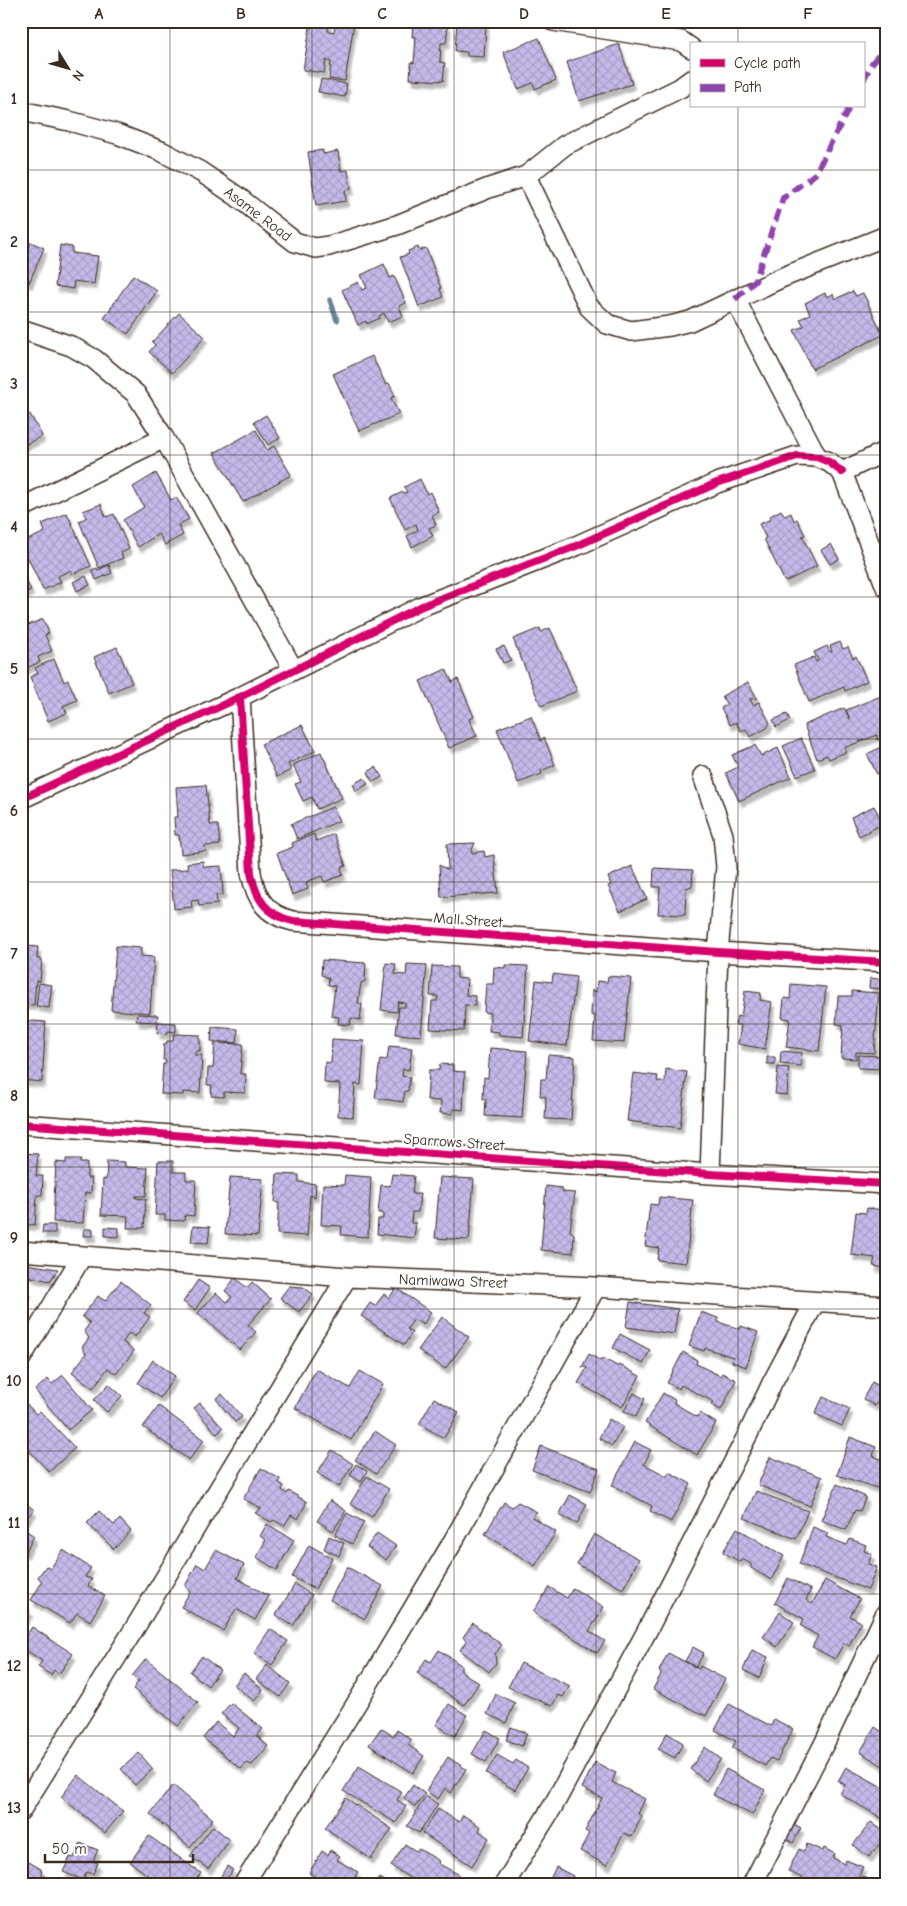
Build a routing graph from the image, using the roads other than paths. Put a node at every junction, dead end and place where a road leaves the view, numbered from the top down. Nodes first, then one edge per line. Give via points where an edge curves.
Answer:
1 (553, 21) edge
2 (690, 47) edge
3 (690, 81) edge
4 (21, 111) edge
5 (526, 176) junction
6 (886, 236) edge
7 (736, 299) junction
8 (21, 329) edge
9 (164, 438) junction
10 (886, 451) edge
11 (818, 457) junction
12 (842, 472) junction
13 (21, 508) edge
14 (886, 587) edge
15 (293, 669) junction
16 (240, 697) junction
17 (704, 776) dead end
18 (21, 799) edge
19 (718, 952) junction
20 (886, 962) edge
21 (21, 1124) edge
22 (710, 1174) junction
23 (886, 1184) edge
24 (21, 1251) edge
25 (82, 1256) junction
26 (347, 1277) junction
27 (596, 1287) junction
28 (815, 1302) junction
29 (886, 1306) edge
30 (21, 1358) edge
31 (886, 1613) edge
32 (21, 1810) edge
33 (243, 1885) edge
34 (504, 1885) edge
35 (752, 1885) edge

1 - 2 street via 681,41
3 - 5 street via 565,145
4 - 5 street, Asame Road via 69,120 160,150 238,197 295,242 315,248 397,225
5 - 7 street via 589,307 607,324 631,331 670,326 690,321
6 - 7 street
7 - 11 street
8 - 9 street via 71,346 94,359 136,394
9 - 13 street
9 - 15 street
10 - 12 street
11 - 12 street
11 - 15 street via 798,456 717,483 576,546 422,606
12 - 14 street
15 - 16 street
16 - 18 street
16 - 19 street, Mall Street via 251,873 254,888 272,913 294,921
17 - 19 street via 723,835 726,867
19 - 20 street, Mall Street
19 - 22 street
21 - 22 street, Sparrows Street
22 - 23 street, Sparrows Street
24 - 25 street, Namiwawa Street
25 - 26 street, Namiwawa Street
25 - 30 street
26 - 27 street, Namiwawa Street
26 - 32 street
27 - 28 street, Namiwawa Street
27 - 33 street via 451,1545
28 - 29 street, Namiwawa Street
28 - 34 street via 648,1629 553,1806
31 - 35 street

